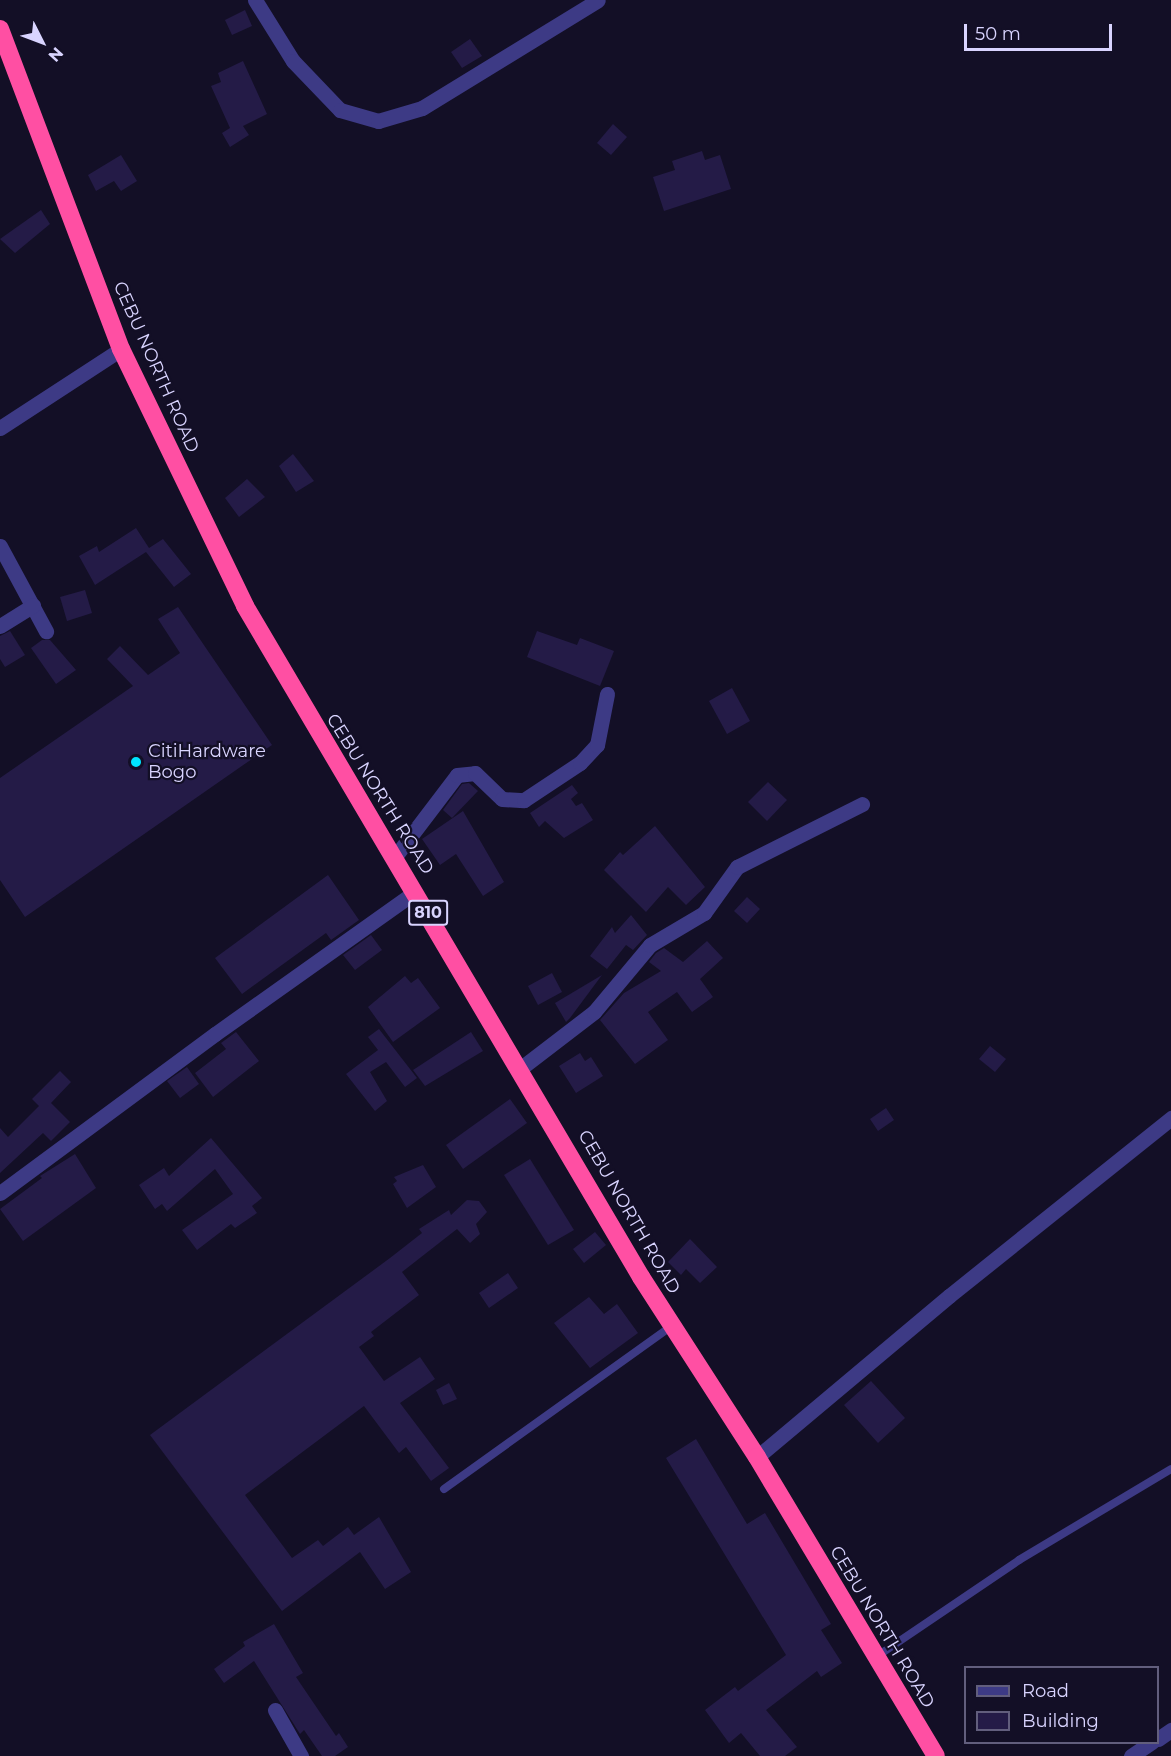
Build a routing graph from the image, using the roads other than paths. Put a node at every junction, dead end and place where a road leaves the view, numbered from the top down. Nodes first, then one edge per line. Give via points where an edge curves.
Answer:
1 (255, 0) edge
2 (598, 0) edge
3 (0, 29) edge
4 (121, 349) junction
5 (0, 428) edge
6 (0, 546) edge
7 (33, 605) junction
8 (0, 626) edge
9 (46, 631) dead end
10 (607, 694) dead end
11 (862, 804) dead end
12 (394, 858) junction
13 (416, 892) junction
14 (521, 1068) junction
15 (1171, 1118) edge
16 (0, 1194) edge
17 (672, 1325) junction
18 (757, 1457) junction
19 (1171, 1469) edge
20 (444, 1489) dead end
21 (875, 1657) junction
22 (275, 1710) dead end
23 (1150, 1744) edge
24 (301, 1756) edge
25 (936, 1756) edge
26 (1131, 1756) edge

1 - 2 street via 293,61 340,110 378,121 422,108
3 - 4 highway, CEBU NORTH ROAD / 810
4 - 5 street
4 - 12 highway, CEBU NORTH ROAD / 810 via 245,606
6 - 7 street
7 - 8 street
7 - 9 street
10 - 12 street via 597,745 580,763 524,800 502,799 475,773 457,775
11 - 14 street via 737,867 704,913 650,945 594,1012
12 - 13 highway, CEBU NORTH ROAD / 810
13 - 14 highway, CEBU NORTH ROAD / 810
13 - 16 street via 215,1034
14 - 17 highway, CEBU NORTH ROAD / 810
15 - 18 street
17 - 18 highway, CEBU NORTH ROAD / 810
17 - 20 lane
18 - 21 highway, CEBU NORTH ROAD / 810
19 - 21 lane via 1019,1560
21 - 25 highway, CEBU NORTH ROAD / 810
22 - 24 street
23 - 26 street

